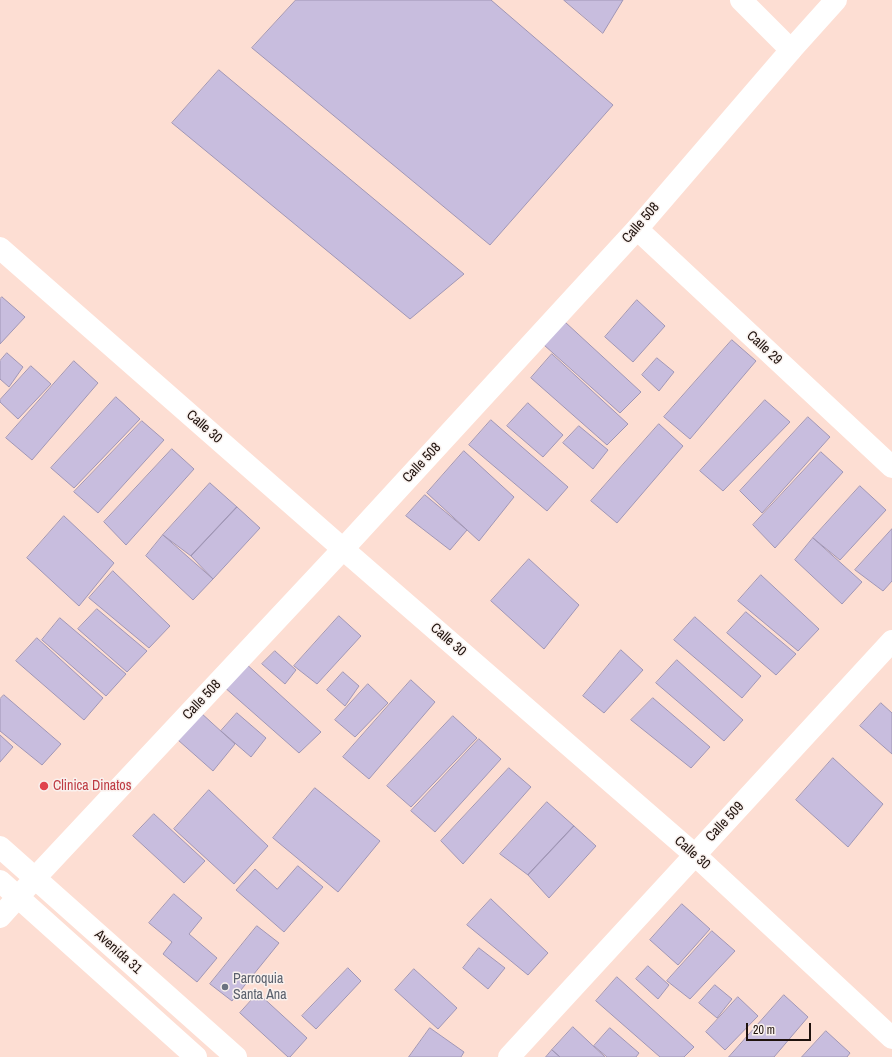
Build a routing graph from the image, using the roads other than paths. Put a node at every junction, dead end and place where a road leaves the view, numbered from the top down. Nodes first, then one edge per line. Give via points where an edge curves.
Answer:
1 (741, 0) edge
2 (836, 0) edge
3 (791, 50) junction
4 (637, 229) junction
5 (0, 248) edge
6 (892, 467) edge
7 (343, 549) junction
8 (892, 641) edge
9 (0, 847) edge
10 (695, 855) junction
11 (35, 878) junction
12 (0, 881) edge
13 (18, 897) junction
14 (0, 918) edge
15 (892, 1038) edge
16 (196, 1057) edge
17 (236, 1057) edge
18 (509, 1057) edge

1 - 3 street
2 - 3 street, Calle 508
3 - 4 street, Calle 508
4 - 6 street, Calle 29
4 - 7 street, Calle 508
5 - 7 street, Calle 30
7 - 10 street, Calle 30
7 - 11 street, Calle 508
8 - 10 street, Calle 509
9 - 11 street, Avenida 31
10 - 15 street, Calle 30
10 - 18 street, Calle 509
11 - 13 street, Calle 508
11 - 17 street, Avenida 31
12 - 13 street, Avenida 31
13 - 14 street, Calle 508
13 - 16 street, Avenida 31

